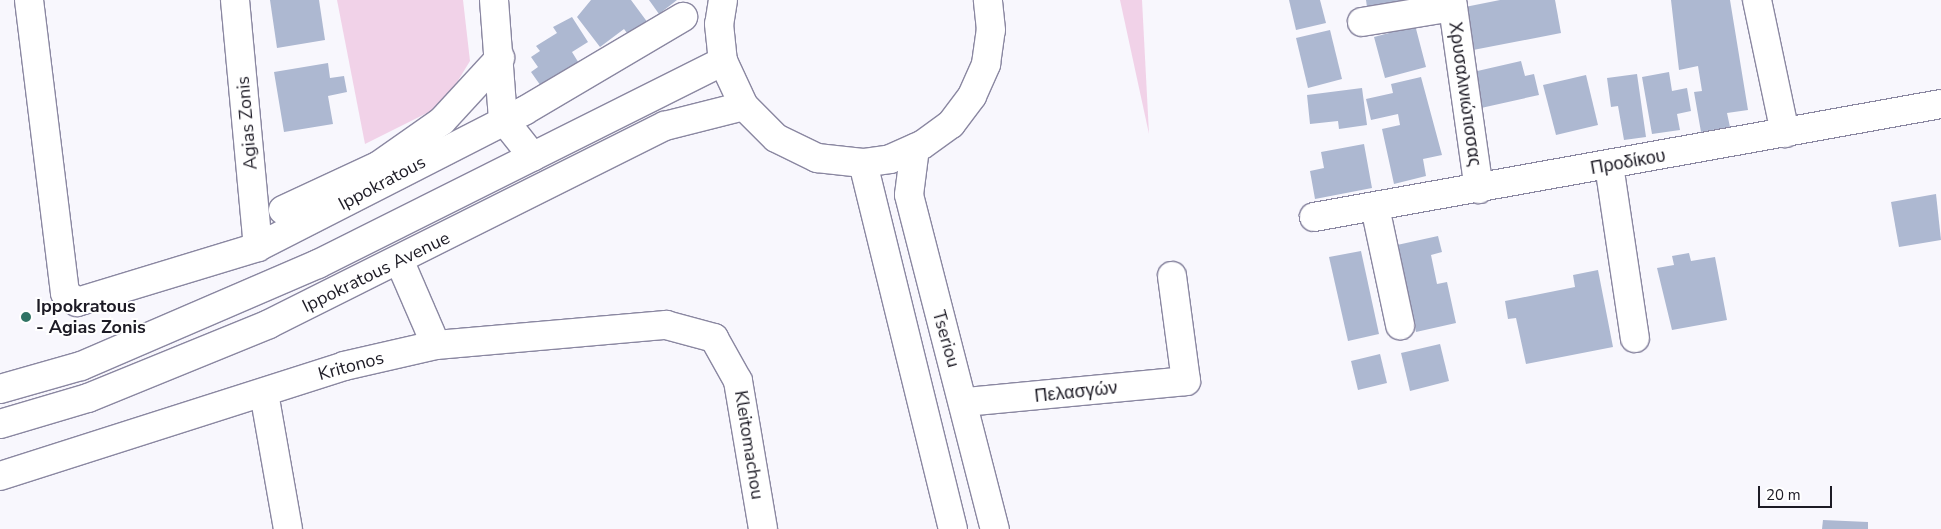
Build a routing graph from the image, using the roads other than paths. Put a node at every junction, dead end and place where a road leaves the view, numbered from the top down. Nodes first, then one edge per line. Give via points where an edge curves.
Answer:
1 (29, 0) edge
2 (236, 0) edge
3 (494, 0) edge
4 (723, 0) edge
5 (988, 0) edge
6 (1757, 0) edge
7 (1452, 4) edge
8 (683, 17) dead end
9 (1362, 22) dead end
10 (500, 58) junction
11 (723, 61) junction
12 (1941, 104) edge
13 (744, 106) junction
14 (503, 119) junction
15 (1785, 133) junction
16 (915, 148) junction
17 (533, 157) junction
18 (863, 163) junction
19 (1609, 165) junction
20 (1479, 189) junction
21 (1375, 206) junction
22 (283, 210) dead end
23 (1314, 217) dead end
24 (258, 247) junction
25 (400, 262) junction
26 (1172, 276) dead end
27 (1400, 325) dead end
28 (714, 338) joint
29 (1635, 338) dead end
30 (436, 345) junction
31 (0, 389) edge
32 (264, 393) junction
33 (965, 402) junction
34 (0, 424) edge
35 (0, 476) edge
36 (288, 529) edge
37 (763, 529) edge
38 (952, 529) edge
39 (995, 529) edge

1 - 24 street, Ippokratous via 65,293 77,302
2 - 24 street, Agias Zonis
3 - 10 street
4 - 11 street via 719,24
5 - 16 street via 991,30 986,64 972,96 950,124
6 - 15 street
7 - 9 street
7 - 20 street, Χρυσαλινιώτισσας
8 - 14 street, Ippokratous
10 - 14 street
10 - 22 street via 442,121 378,166
11 - 13 street
11 - 17 street, Ippokratous Avenue via 636,100
12 - 15 street, Προδίκου
13 - 18 street via 776,138 818,158
13 - 25 street, Ippokratous Avenue via 665,126
14 - 17 street
14 - 24 street, Ippokratous
15 - 19 street, Προδίκου
16 - 18 street
16 - 33 street, Tseriou via 909,195
17 - 31 street, Ippokratous Avenue via 318,264 189,321 81,366
18 - 38 street, Tseriou
19 - 20 street, Προδίκου
19 - 29 street
20 - 21 street, Προδίκου
21 - 23 street, Προδίκου
21 - 27 street
25 - 30 street
25 - 34 street, Ippokratous Avenue via 269,324 88,398
26 - 33 street, Πελασγών via 1186,381
28 - 30 street, Kritonos via 666,325
28 - 37 street, Kleitomachou via 738,380
30 - 32 street, Kritonos via 344,366
32 - 35 street, Kritonos
32 - 36 street
33 - 39 street, Tseriou

